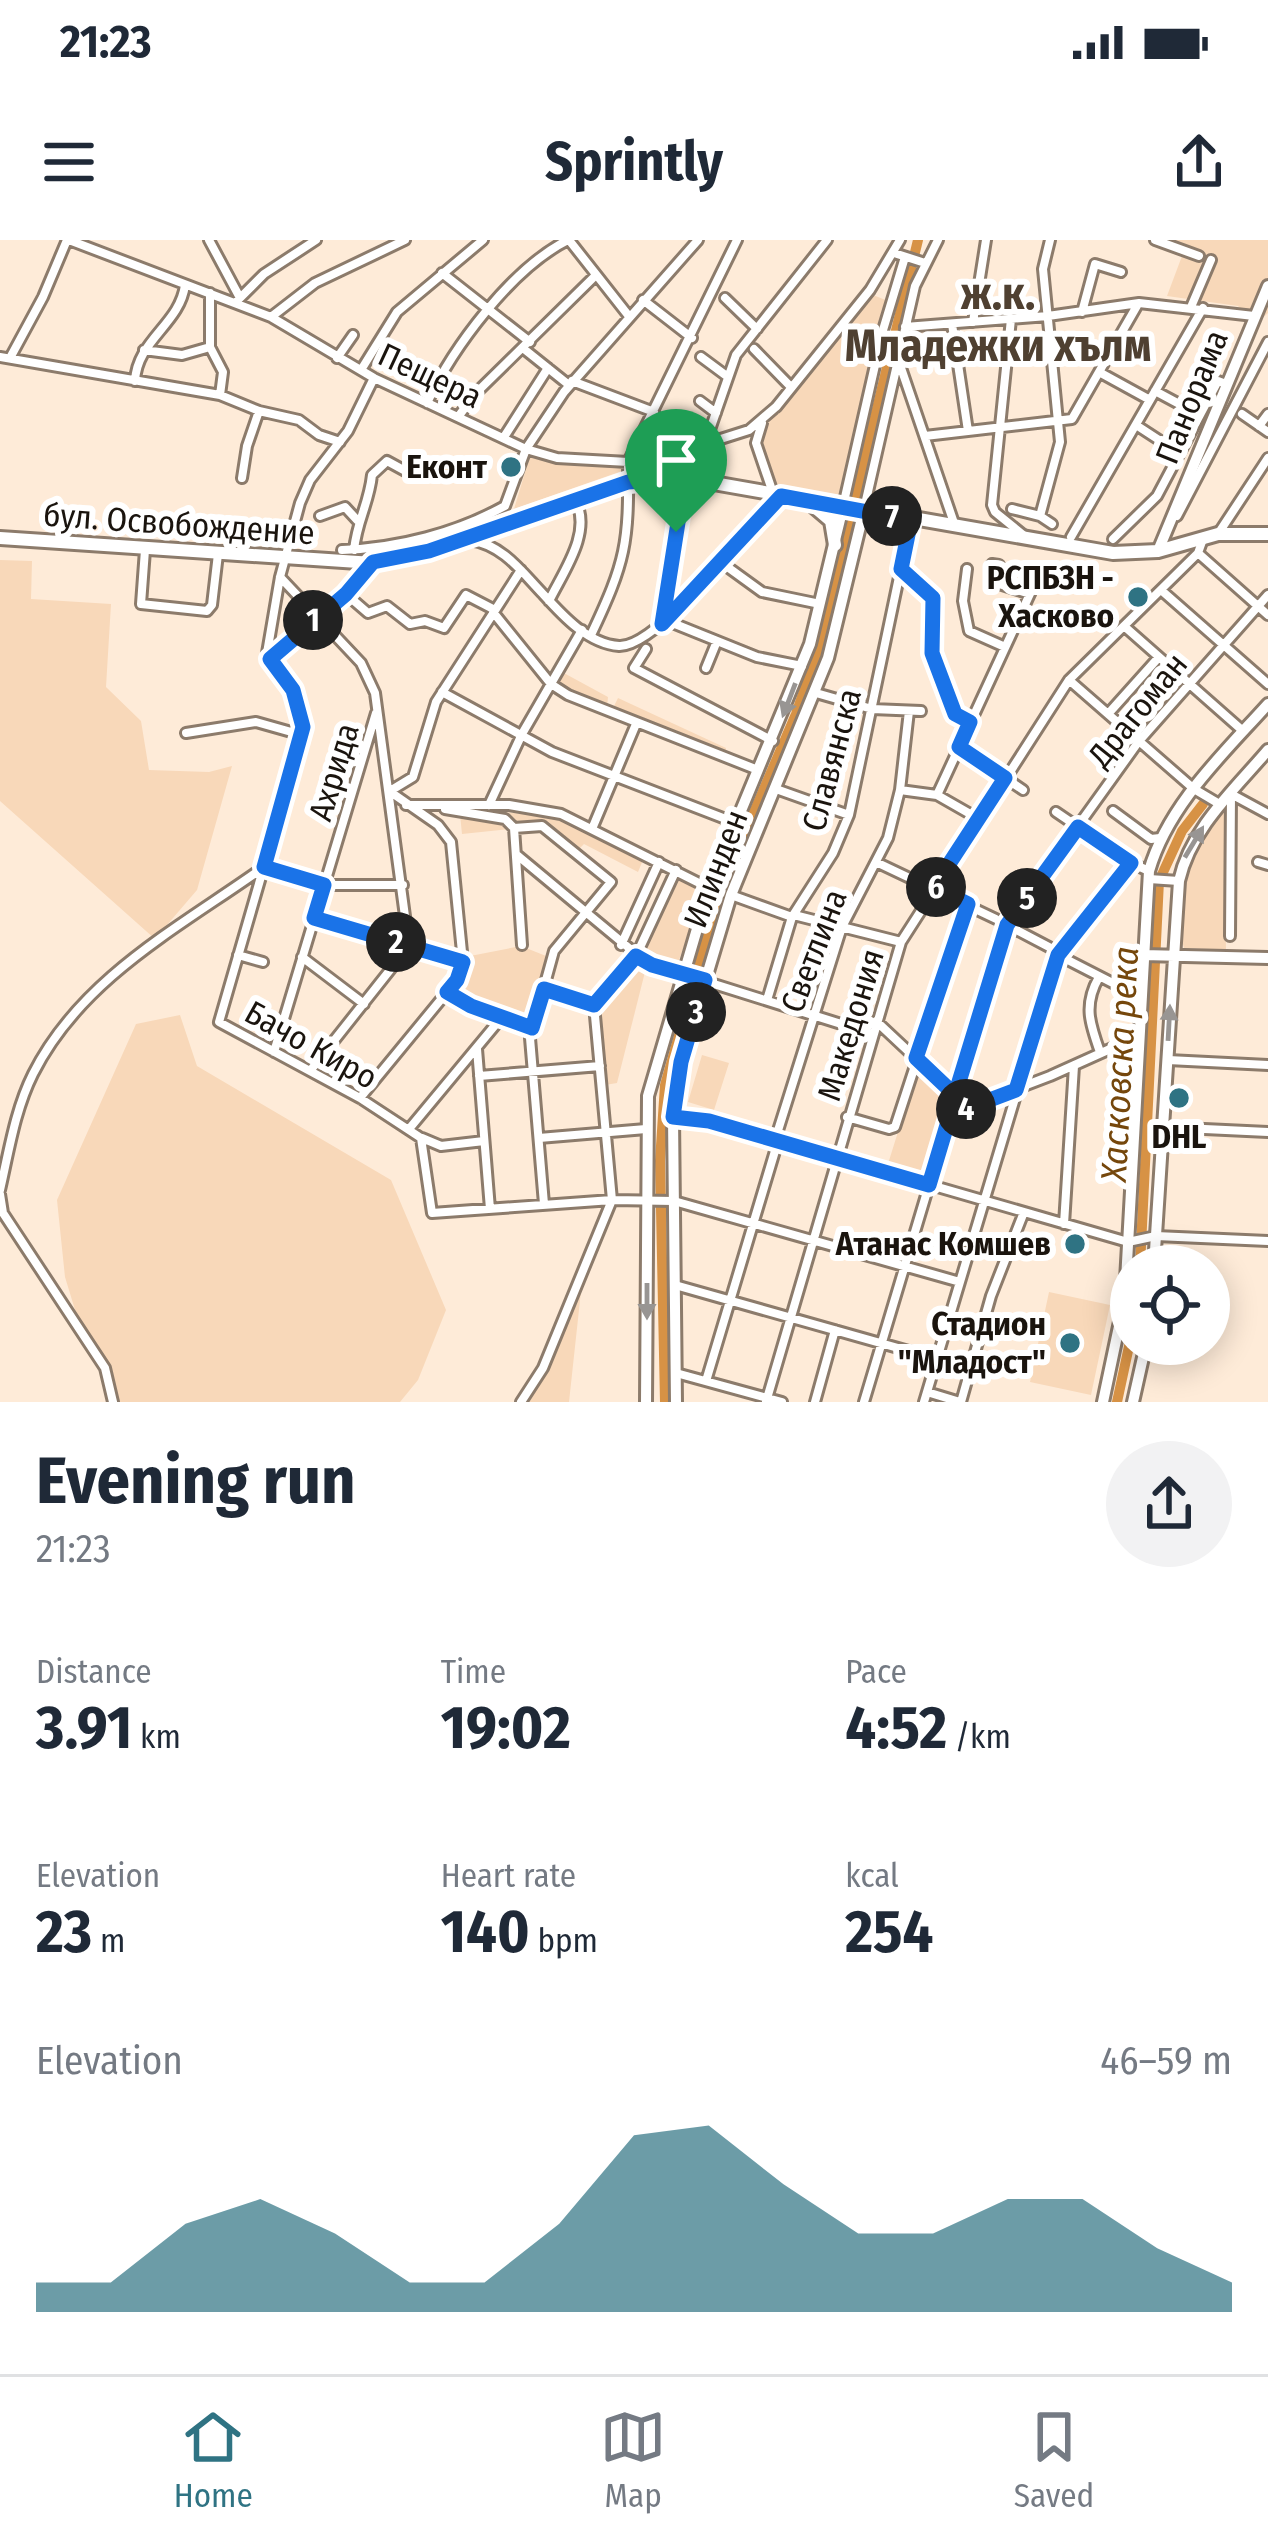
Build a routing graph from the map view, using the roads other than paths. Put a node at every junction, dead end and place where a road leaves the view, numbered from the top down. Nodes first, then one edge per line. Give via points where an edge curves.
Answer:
1 (68, 240) edge
2 (209, 240) edge
3 (316, 240) edge
4 (405, 240) edge
5 (483, 240) edge
6 (568, 240) edge
7 (698, 240) edge
8 (736, 240) edge
9 (827, 240) edge
10 (900, 240) edge
11 (938, 240) edge
12 (986, 240) edge
13 (1051, 240) edge
14 (1155, 240) edge
15 (554, 243) edge
16 (894, 253) junction
17 (1199, 256) dead end
18 (914, 260) junction
19 (1210, 260) dead end
20 (1121, 272) dead end
21 (442, 273) junction
22 (594, 277) junction
23 (185, 284) junction
24 (1268, 286) edge
25 (210, 293) junction
26 (725, 298) dead end
27 (238, 299) junction
28 (643, 300) junction
29 (1139, 303) junction
30 (1192, 307) junction
31 (492, 308) junction
32 (1203, 308) junction
33 (1082, 312) junction
34 (628, 315) junction
35 (1048, 316) junction
36 (1254, 316) junction
37 (271, 317) junction
38 (1011, 319) junction
39 (973, 322) junction
40 (952, 324) junction
41 (905, 327) junction
42 (757, 329) junction
43 (353, 335) dead end
44 (692, 338) junction
45 (1268, 342) edge
46 (527, 346) junction
47 (210, 347) junction
48 (754, 349) dead end
49 (144, 350) junction
50 (700, 357) dead end
51 (5, 358) edge
52 (338, 358) junction
53 (898, 360) junction
54 (548, 368) junction
55 (361, 370) junction
56 (1099, 372) junction
57 (728, 376) junction
58 (374, 378) junction
59 (135, 381) junction
60 (570, 383) junction
61 (1226, 384) junction
62 (790, 386) junction
63 (220, 395) junction
64 (1152, 396) junction
65 (700, 400) dead end
66 (427, 403) junction
67 (777, 406) junction
68 (1183, 406) dead end
69 (259, 411) junction
70 (654, 412) junction
71 (716, 413) junction
72 (1242, 414) dead end
73 (1268, 414) edge
74 (458, 417) junction
75 (1058, 419) junction
76 (1136, 425) junction
77 (1001, 426) junction
78 (1264, 429) edge
79 (968, 430) junction
80 (926, 436) junction
81 (504, 437) junction
82 (340, 442) junction
83 (705, 444) junction
84 (526, 449) junction
85 (1179, 453) junction
86 (1268, 458) edge
87 (628, 462) junction
88 (409, 473) dead end
89 (242, 478) dead end
90 (685, 478) junction
91 (653, 479) junction
92 (628, 482) junction
93 (777, 495) junction
94 (806, 500) junction
95 (578, 505) junction
96 (854, 509) junction
97 (1012, 509) dead end
98 (320, 516) dead end
99 (1040, 516) junction
100 (911, 520) junction
101 (358, 521) junction
102 (1052, 524) dead end
103 (956, 527) junction
104 (496, 528) junction
105 (1167, 529) junction
106 (1218, 534) junction
107 (1268, 534) edge
108 (1072, 537) dead end
109 (0, 538) edge
110 (1027, 538) junction
111 (1203, 538) junction
112 (465, 539) junction
113 (1113, 539) dead end
114 (835, 545) junction
115 (495, 546) junction
116 (145, 550) junction
117 (342, 550) dead end
118 (354, 550) junction
119 (1158, 551) junction
120 (1198, 553) junction
121 (218, 554) junction
122 (286, 559) junction
123 (373, 562) junction
124 (722, 563) junction
125 (992, 564) dead end
126 (901, 569) junction
127 (967, 569) dead end
128 (520, 570) junction
129 (1041, 570) dead end
130 (280, 577) junction
131 (1161, 590) junction
132 (346, 594) junction
133 (1030, 594) junction
134 (1268, 595) edge
135 (549, 601) junction
136 (820, 604) junction
137 (1258, 607) junction
138 (494, 611) junction
139 (1268, 615) edge
140 (317, 617) junction
141 (664, 622) junction
142 (1124, 626) junction
143 (586, 633) junction
144 (717, 641) junction
145 (1223, 645) junction
146 (1005, 647) junction
147 (646, 649) dead end
148 (1160, 657) junction
149 (270, 659) junction
150 (802, 666) junction
151 (706, 668) dead end
152 (1069, 680) junction
153 (1189, 683) junction
154 (551, 684) junction
155 (1268, 684) edge
156 (442, 692) junction
157 (816, 693) junction
158 (1268, 704) edge
159 (872, 709) junction
160 (909, 711) junction
161 (921, 711) dead end
162 (377, 712) junction
163 (1108, 714) junction
164 (970, 722) junction
165 (636, 724) junction
166 (1244, 731) junction
167 (186, 733) dead end
168 (522, 734) junction
169 (302, 736) junction
170 (772, 740) junction
171 (1139, 741) junction
172 (959, 747) junction
173 (1268, 750) edge
174 (759, 770) junction
175 (614, 776) junction
176 (1005, 778) junction
177 (776, 789) junction
178 (1194, 789) junction
179 (391, 790) junction
180 (900, 790) junction
181 (1023, 790) dead end
182 (1231, 794) junction
183 (938, 795) junction
184 (404, 805) junction
185 (489, 805) junction
186 (426, 806) junction
187 (1221, 806) junction
188 (1113, 811) dead end
189 (1056, 812) dead end
190 (1268, 814) edge
191 (849, 815) junction
192 (979, 819) junction
193 (736, 823) junction
194 (1078, 827) junction
195 (514, 828) junction
196 (592, 829) junction
197 (1160, 838) junction
198 (517, 855) junction
199 (659, 862) junction
200 (878, 863) junction
201 (1131, 863) junction
202 (264, 867) junction
203 (676, 871) junction
204 (1148, 875) junction
205 (1179, 880) junction
206 (324, 885) junction
207 (403, 885) junction
208 (934, 887) junction
209 (709, 888) junction
210 (731, 895) junction
211 (968, 904) junction
212 (584, 915) junction
213 (793, 916) junction
214 (314, 918) junction
215 (996, 919) dead end
216 (1007, 925) junction
217 (842, 927) junction
218 (1230, 936) dead end
219 (902, 942) junction
220 (522, 945) dead end
221 (621, 945) junction
222 (409, 946) junction
223 (1049, 947) dead end
224 (238, 955) junction
225 (1058, 955) junction
226 (1143, 955) junction
227 (636, 956) junction
228 (1173, 956) junction
229 (302, 957) junction
230 (1268, 958) edge
231 (263, 962) dead end
232 (463, 962) junction
233 (685, 974) junction
234 (1099, 977) junction
235 (702, 979) junction
236 (544, 989) junction
237 (447, 992) junction
238 (1142, 998) junction
239 (767, 1000) junction
240 (364, 1004) junction
241 (594, 1005) junction
242 (814, 1015) junction
243 (502, 1017) junction
244 (876, 1021) junction
245 (532, 1028) junction
246 (869, 1032) junction
247 (1139, 1036) junction
248 (477, 1046) junction
249 (274, 1052) junction
250 (1100, 1052) junction
251 (916, 1058) junction
252 (1166, 1060) junction
253 (1075, 1064) junction
254 (1268, 1065) edge
255 (599, 1066) junction
256 (310, 1071) junction
257 (533, 1072) junction
258 (479, 1076) junction
259 (1016, 1090) junction
260 (955, 1095) junction
261 (360, 1098) junction
262 (950, 1115) junction
263 (673, 1117) junction
264 (847, 1117) junction
265 (1162, 1127) junction
266 (409, 1129) junction
267 (646, 1129) junction
268 (605, 1132) junction
269 (1268, 1132) edge
270 (421, 1138) junction
271 (538, 1138) junction
272 (776, 1140) junction
273 (484, 1142) junction
274 (831, 1156) junction
275 (929, 1185) junction
276 (0, 1192) edge
277 (612, 1200) junction
278 (661, 1200) junction
279 (983, 1200) junction
280 (544, 1204) junction
281 (490, 1209) junction
282 (1024, 1212) junction
283 (753, 1223) junction
284 (1064, 1225) junction
285 (1156, 1236) junction
286 (811, 1240) junction
287 (1268, 1240) edge
288 (1129, 1242) junction
289 (1155, 1245) edge
290 (904, 1266) junction
291 (959, 1282) junction
292 (675, 1285) junction
293 (730, 1300) junction
294 (790, 1318) junction
295 (835, 1330) junction
296 (882, 1343) junction
297 (937, 1359) junction
298 (1141, 1365) edge
299 (676, 1373) junction
300 (706, 1381) junction
301 (926, 1397) edge
302 (766, 1400) edge
303 (113, 1402) edge
304 (521, 1402) edge
305 (646, 1402) edge
306 (676, 1402) edge
307 (782, 1402) edge
308 (815, 1402) edge
309 (864, 1402) edge
310 (961, 1402) edge
311 (1103, 1402) edge
312 (1133, 1402) edge

1 - 23 street, Пещера
1 - 51 street
2 - 27 street
3 - 27 street
4 - 37 street via 315,283
5 - 21 street
6 - 15 street
6 - 22 street
7 - 28 street
8 - 44 street
9 - 42 street
10 - 16 street
11 - 18 street
12 - 39 street
13 - 35 street via 1043,269
14 - 17 street
15 - 31 street
16 - 18 street
16 - 62 street
18 - 41 street
18 - 96 street via 884,329
19 - 30 street
20 - 33 street via 1096,264
21 - 31 street
21 - 55 street via 397,312
22 - 34 street
22 - 46 street
23 - 25 street, Пещера
23 - 49 street via 182,305
24 - 36 main road, Панорама
25 - 27 street, Пещера
25 - 47 street
26 - 42 street
27 - 37 street, Пещера
28 - 34 street
28 - 44 street
29 - 30 street
29 - 33 street
29 - 56 street
30 - 32 street
31 - 46 street
31 - 66 street
32 - 36 street
32 - 64 street
33 - 35 street
34 - 60 street
35 - 38 street
35 - 75 street
36 - 61 main road, Панорама
37 - 52 street, Пещера
38 - 39 street
38 - 77 street
39 - 40 street
40 - 41 street
40 - 79 street
41 - 53 street
42 - 57 street
43 - 52 street
44 - 70 street
45 - 105 street
46 - 54 street
46 - 74 street
47 - 49 street via 182,355
47 - 63 street via 223,372
48 - 62 street
49 - 59 street
50 - 57 street
51 - 59 street
52 - 55 street, Пещера
53 - 80 street
53 - 96 street
54 - 60 street
54 - 81 street
55 - 58 street, Пещера
56 - 64 street
56 - 75 street via 1072,419
57 - 71 street
58 - 66 street, Пещера
58 - 82 street
59 - 63 street
60 - 70 street
60 - 84 street
61 - 85 street via 1218,381
61 - 105 main road, Панорама
62 - 67 street
63 - 69 street
64 - 68 street
64 - 76 street
65 - 71 street
66 - 74 street, Пещера
67 - 83 street, Пещера via 749,430
67 - 93 street via 756,443
69 - 82 street
69 - 89 street
70 - 87 street
71 - 83 street
72 - 78 street
73 - 78 street
74 - 81 street, Пещера
75 - 77 street
75 - 99 street via 1060,442
76 - 85 street
76 - 108 street
77 - 79 street
77 - 110 street via 993,509
79 - 80 street
80 - 103 street
81 - 84 street, Пещера
82 - 122 street via 306,489
83 - 87 street, Пещера
84 - 87 street, Пещера
84 - 118 street via 502,509 440,533
85 - 113 street via 1157,496
86 - 106 street
87 - 91 street
87 - 92 street
88 - 101 street via 382,464
90 - 91 main road, бул. Освобождение
90 - 93 main road, бул. Освобождение
90 - 141 street
91 - 92 main road, бул. Освобождение
92 - 95 main road, бул. Освобождение
92 - 143 street via 624,562
93 - 94 main road, бул. Освобождение
93 - 124 street
94 - 96 main road, бул. Освобождение
94 - 114 main road via 831,521
95 - 104 main road, бул. Освобождение
95 - 135 street via 577,541
96 - 100 main road, бул. Освобождение
96 - 114 main road, Илинден
96 - 157 main road, Илинден via 835,633
97 - 99 street
98 - 101 street via 345,507
99 - 102 street
100 - 103 main road, бул. Освобождение
100 - 126 street, Славянска
101 - 118 street
103 - 110 main road, бул. Освобождение
104 - 112 main road, бул. Освобождение
104 - 115 street
105 - 119 main road, Панорама
106 - 107 main road, бул. Освобождение
106 - 111 main road, бул. Освобождение
109 - 116 main road, бул. Освобождение
110 - 119 main road, бул. Освобождение via 1113,553
111 - 119 main road, бул. Освобождение
111 - 120 street, Македония
112 - 115 street
112 - 123 main road, бул. Освобождение
114 - 136 main road, Илинден
115 - 128 street
116 - 121 main road, бул. Освобождение
116 - 121 street via 141,604 207,610
117 - 118 street
120 - 131 street, Македония
120 - 137 street
121 - 122 main road, бул. Освобождение
122 - 123 main road, бул. Освобождение
122 - 130 street
123 - 132 street
124 - 136 street via 761,592
124 - 141 street
125 - 133 street via 999,566 994,582
126 - 159 street, Славянска
126 - 164 street via 933,598 932,653 955,714
127 - 146 street via 969,631
128 - 135 street
128 - 138 street
129 - 133 street
130 - 140 street
130 - 149 street
131 - 142 street, Македония
131 - 145 street
132 - 138 street via 368,614 387,606 410,624 444,628 469,594
132 - 140 street
133 - 146 street
134 - 137 street, Драгоман
135 - 143 street
136 - 150 main road, Илинден
137 - 139 street
137 - 145 street, Драгоман
138 - 154 street
138 - 156 street
140 - 149 street
140 - 162 street via 361,663
141 - 143 street via 627,646
141 - 144 street
142 - 148 street
142 - 152 street, Македония
143 - 154 street
144 - 150 street
144 - 151 street
145 - 153 street, Драгоман
145 - 155 street
146 - 164 street
147 - 170 street via 634,668
148 - 153 street
148 - 163 street
149 - 169 street via 298,699
150 -> 170 main road, Илинден
152 - 163 street
152 - 176 street, Македония
153 - 166 street
153 - 171 street, Драгоман
154 - 165 street
154 - 168 street
156 - 168 street
156 - 179 street via 413,777
157 - 159 street
157 - 177 main road, Илинден
158 - 166 main road
159 - 160 street
159 - 191 street, Славянска
160 - 161 street
160 - 180 street, Светлина
162 - 179 street
162 - 206 street, Ахрида
163 - 171 street
164 - 172 street
165 - 174 street
165 - 175 street
166 - 178 main road
167 - 169 street via 256,722
168 - 175 street
168 - 185 street
169 - 202 street, Бачо Киро
170 - 174 main road, Илинден
171 - 178 street
171 - 194 street, Драгоман
172 - 176 street
172 - 183 street
173 - 182 main road
174 - 193 main road, Илинден
175 - 193 street
175 - 196 street
176 - 181 street
176 - 192 street, Македония
177 - 191 street
177 - 210 main road, Илинден
178 - 187 street
178 - 197 main road
179 - 184 street
179 - 207 street
180 - 183 street
180 - 200 street, Светлина
182 - 187 main road
182 - 190 street
182 - 218 street
183 - 192 street
184 - 186 street
184 - 232 street via 451,842
185 - 186 street
185 - 196 street via 561,814
186 - 195 street
205 -> 187 main road via 1190,847
188 - 197 street
189 - 194 street
191 - 213 street, Славянска
192 - 208 street, Македония
193 - 209 main road, Илинден
194 - 201 street
194 - 216 street, Драгоман
195 - 198 street
195 - 212 street via 542,826 611,882
196 - 199 street
197 - 204 main road
198 - 212 street
198 - 220 street
199 - 203 street
199 - 221 street
200 - 208 street
200 - 217 street, Светлина
201 - 204 street
201 - 225 street
202 - 206 street
202 - 224 street, Бачо Киро
202 - 276 street via 126,962 81,1007 27,1087
203 - 209 street
203 - 227 street
204 - 205 street
204 - 226 main road
205 - 228 main road
206 - 207 street
206 - 214 street, Ахрида
207 - 222 street
208 - 211 street
208 - 219 street, Македония
209 - 233 main road, Илинден
210 - 213 street
210 - 235 main road, Илинден
211 - 215 street
211 - 251 street
212 - 221 street
212 - 236 street via 554,951
213 - 217 street
213 - 239 street, Славянска
214 - 222 street
214 - 229 street, Ахрида
216 - 223 street
216 - 260 street, Драгоман
217 - 219 street
217 - 242 street, Светлина
219 - 244 street, Македония
221 - 227 street
222 - 232 street
222 - 240 street
224 - 231 street
224 - 249 street, Бачо Киро via 219,1022
225 - 234 street
225 - 259 street
226 - 228 main road
226 - 238 main road
227 - 233 street
227 - 241 street
228 - 230 main road
252 -> 228 main road
229 - 240 street
229 - 249 street, Ахрида
232 - 237 street
233 - 235 street
233 - 267 main road, Илинден via 648,1096
234 - 238 street
234 - 250 street via 1088,1014
235 - 239 street
235 - 263 main road, Илинден
236 - 241 street
236 - 245 street
237 - 243 street
237 - 261 street
238 - 247 main road
239 - 242 street
240 - 256 street
241 - 255 street
242 - 246 street
242 - 272 street, Светлина
243 - 245 street
243 - 248 street
244 - 246 street, Македония
244 - 251 street
245 - 257 street
246 - 264 street, Македония
247 - 250 street
247 - 288 main road
248 - 258 street
248 - 266 street
249 - 256 street, Бачо Киро
250 - 253 street
251 - 260 street
251 - 264 street via 892,1130
252 - 254 street
252 - 265 main road
253 - 259 street
253 - 284 street
255 - 257 street
255 - 268 street
256 - 261 street, Бачо Киро
257 - 258 street
257 - 271 street
258 - 273 street
259 - 262 street
259 - 279 street
260 - 262 street, Драгоман
261 - 266 street, Бачо Киро
262 - 275 street, Драгоман
263 - 272 street
263 - 278 main road, Илинден
264 - 274 street, Македония
265 - 269 street
265 - 285 main road
266 - 270 street, Бачо Киро
267 - 268 street
267 - 278 main road, Илинден
268 - 271 street
268 - 277 street
270 - 273 street via 441,1146
270 - 281 street via 432,1213
271 - 280 street
272 - 274 street
272 - 283 street, Светлина
273 - 281 street
274 - 275 street
274 - 286 street, Македония
275 - 279 street
275 - 290 street, Драгоман
276 - 303 street via 3,1213 106,1368
277 - 278 street
277 - 280 street
277 - 304 street via 551,1351
278 - 283 street
278 - 292 main road, Илинден
278 -> 305 main road
279 - 282 street
279 - 291 street
280 - 281 street
282 - 284 street
282 - 310 street
283 - 286 street
283 - 293 street, Светлина
284 - 288 street
285 - 287 street
285 - 288 street
285 - 289 main road
286 - 290 street
286 - 294 street, Македония
288 - 311 main road via 1126,1298
290 - 291 street
290 - 296 street, Драгоман
291 - 297 street
292 - 293 street
292 - 299 main road, Илинден
293 - 294 street
293 - 300 street, Светлина
294 - 295 street
294 - 302 street, Македония
295 - 296 street
295 - 308 street
296 - 297 street
296 - 309 street, Драгоман
297 - 301 street
298 - 312 main road
299 - 300 street
299 - 306 main road, Илинден
300 - 302 street
301 - 310 street
302 - 307 street

